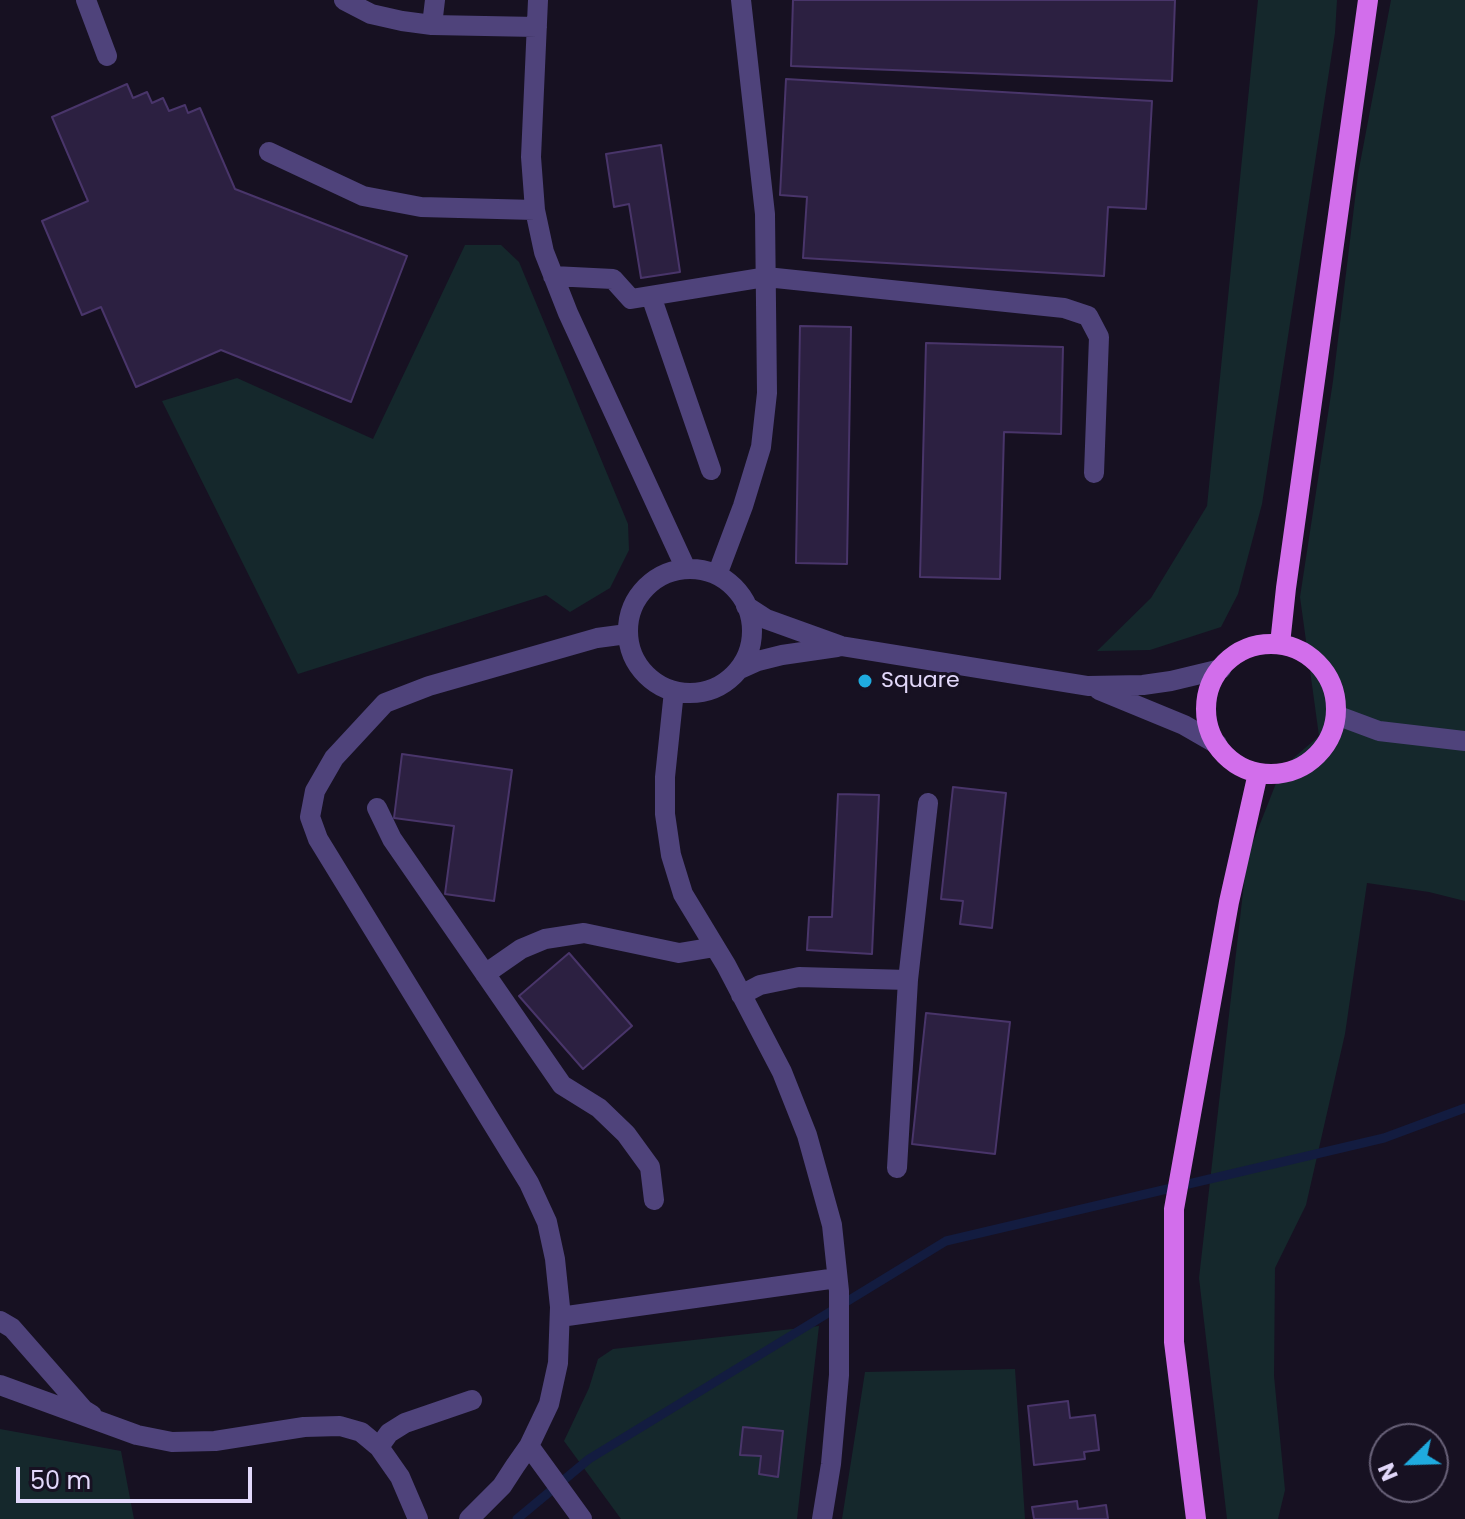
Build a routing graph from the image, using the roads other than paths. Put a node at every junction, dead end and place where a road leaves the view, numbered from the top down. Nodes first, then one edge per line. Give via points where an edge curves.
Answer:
1 (86, 0) edge
2 (344, 0) edge
3 (435, 0) edge
4 (538, 0) edge
5 (741, 0) edge
6 (1368, 0) edge
7 (432, 25) junction
8 (537, 27) junction
9 (107, 56) dead end
10 (269, 152) dead end
11 (535, 210) junction
12 (553, 276) junction
13 (766, 277) junction
14 (651, 296) junction
15 (711, 470) dead end
16 (1094, 473) dead end
17 (686, 569) junction
18 (717, 575) junction
19 (746, 606) junction
20 (627, 634) junction
21 (1280, 644) junction
22 (841, 646) junction
23 (1221, 669) junction
24 (738, 670) junction
25 (1088, 686) junction
26 (674, 691) junction
27 (1336, 715) junction
28 (1465, 741) edge
29 (1217, 744) junction
30 (1258, 773) junction
31 (928, 803) dead end
32 (377, 808) dead end
33 (715, 947) junction
34 (485, 974) junction
35 (908, 980) junction
36 (741, 995) junction
37 (897, 1168) dead end
38 (654, 1200) dead end
39 (837, 1278) junction
40 (560, 1317) junction
41 (4, 1321) edge
42 (0, 1385) edge
43 (472, 1400) dead end
44 (102, 1422) junction
45 (529, 1446) junction
46 (379, 1447) junction
47 (418, 1519) edge
48 (469, 1519) edge
49 (582, 1519) edge
50 (822, 1519) edge
51 (1196, 1519) edge

1 - 9 street
2 - 7 street via 371,14
3 - 7 street
4 - 8 street
5 - 13 street via 765,214
6 - 21 main road
7 - 8 street
8 - 11 street via 531,157
10 - 11 street via 363,196 421,207
11 - 12 street
12 - 14 street via 613,279 631,299
12 - 17 street
13 - 14 street
13 - 16 street via 1064,308 1088,316 1099,337
13 - 18 street via 767,393 761,447
14 - 15 street
17 - 18 street
17 - 20 street via 651,582 638,597
18 - 19 street via 735,588
19 - 22 street via 766,619
19 - 24 street via 750,645
20 - 26 street via 637,664
20 - 40 street via 597,638 385,703 334,758 315,791 310,817 318,839 529,1183 547,1222
21 - 23 main road via 1242,651
21 - 27 main road via 1315,661 1328,677
22 - 24 street via 782,655
22 - 25 street
23 - 25 street via 1143,685
23 - 29 main road via 1208,695 1207,715
24 - 26 street via 705,692
25 - 29 street
26 - 33 street via 665,777 671,855 683,894
27 - 28 street via 1379,731
27 - 30 main road via 1331,736 1301,767 1280,774
29 - 30 main road via 1239,766
30 - 51 main road via 1229,902 1174,1209 1174,1342
31 - 35 street
32 - 34 street via 392,839
33 - 34 street via 679,953 584,933 545,939
33 - 36 street
34 - 38 street via 562,1085 599,1108 626,1134 650,1167
35 - 36 street via 799,977
35 - 37 street
36 - 39 street via 782,1072 807,1135 832,1225
39 - 40 street
39 - 50 street via 839,1375
40 - 45 street via 549,1404
41 - 44 street via 84,1410
42 - 44 street
43 - 46 street via 405,1423
44 - 46 street via 172,1442 340,1426 361,1432
45 - 48 street via 502,1486
45 - 49 street
46 - 47 street via 400,1477

